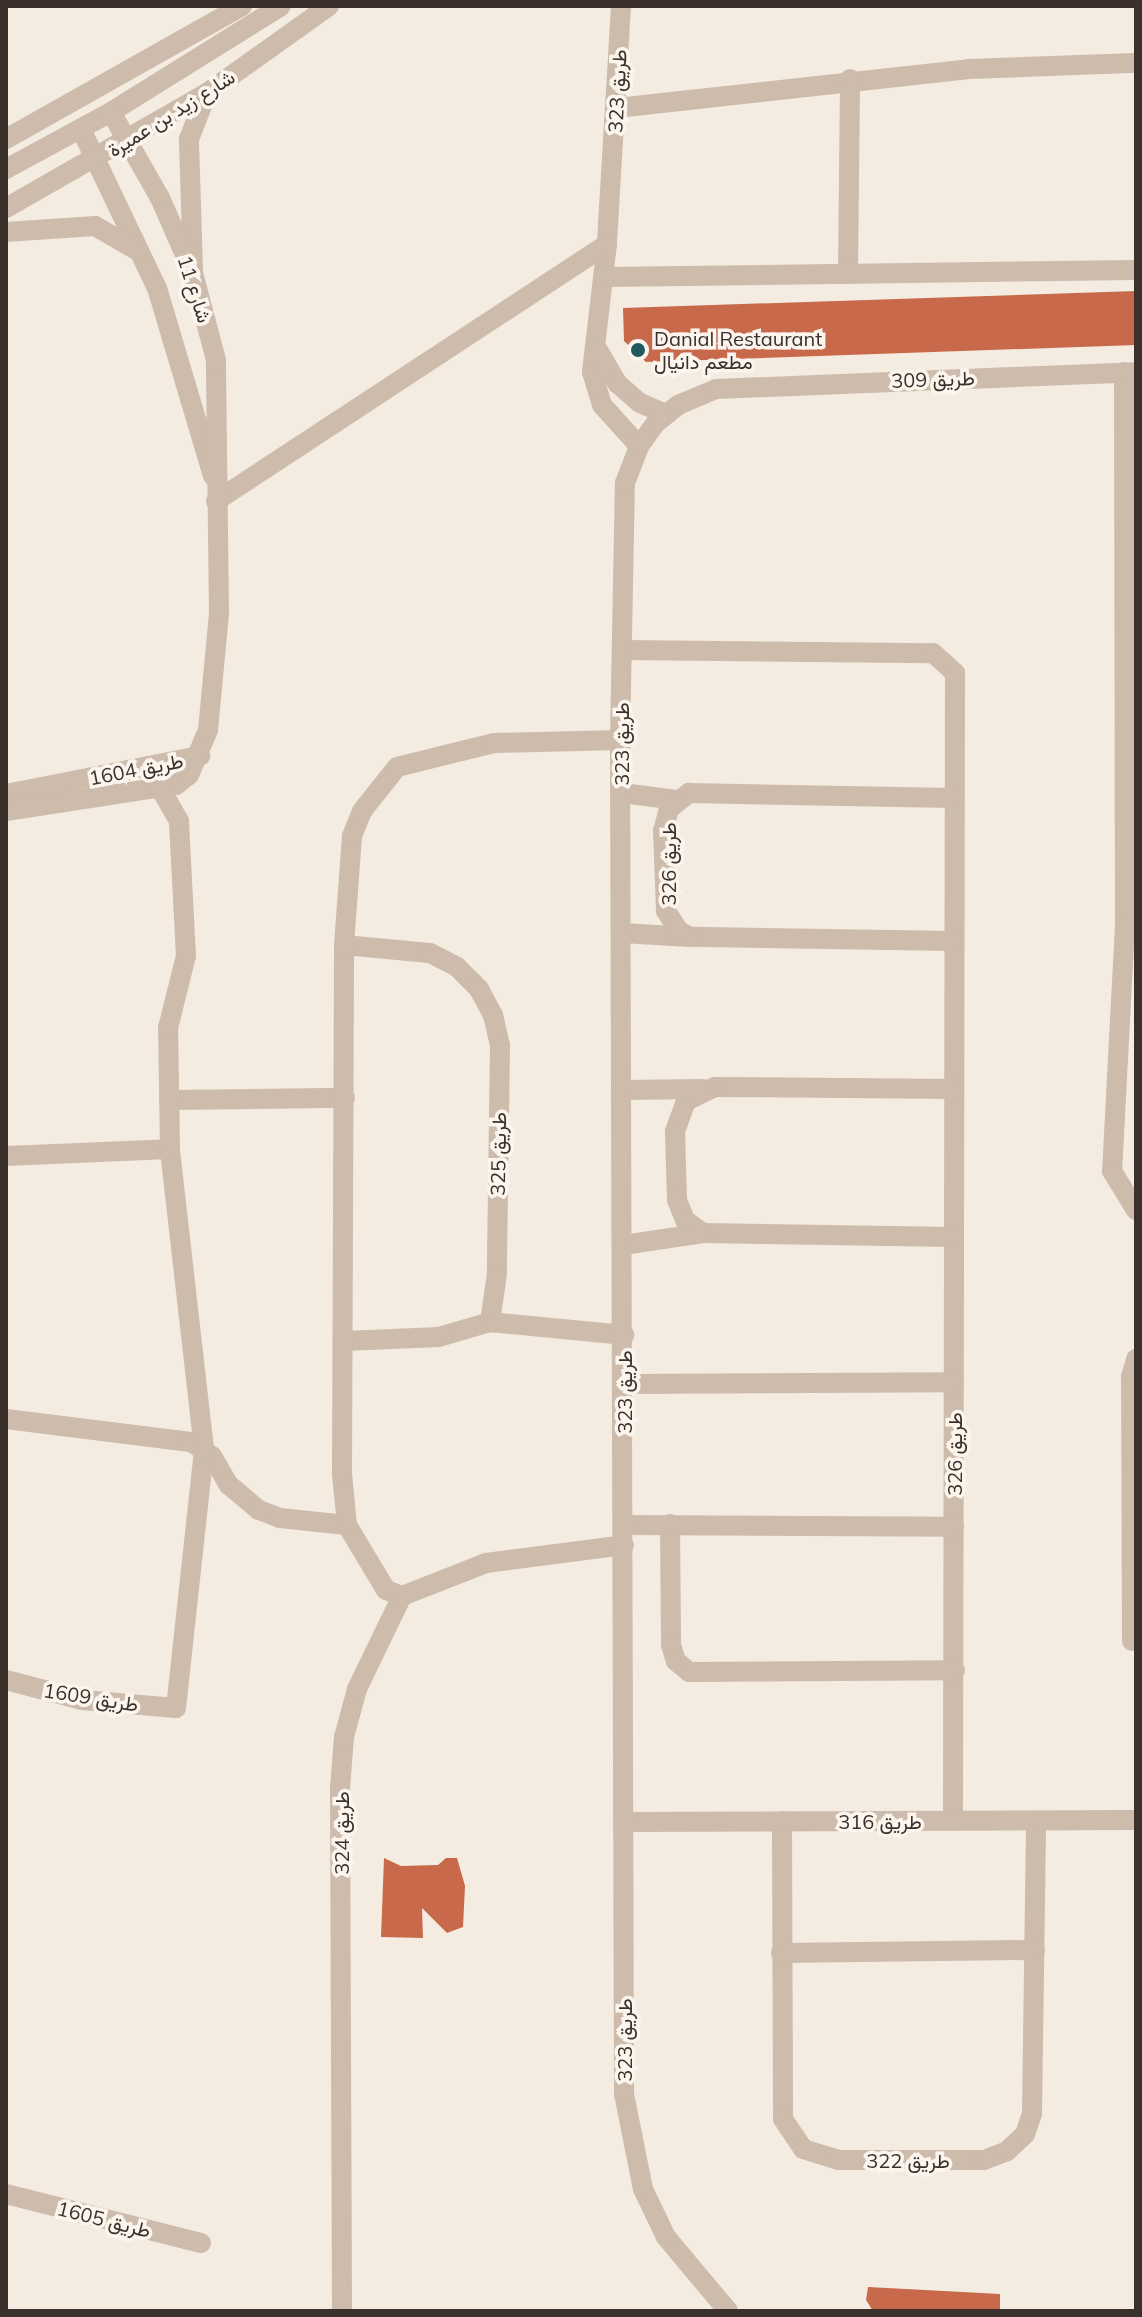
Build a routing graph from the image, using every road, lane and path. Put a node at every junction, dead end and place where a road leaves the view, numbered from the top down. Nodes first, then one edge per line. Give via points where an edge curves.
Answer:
1 (242, 6) edge
2 (281, 6) edge
3 (329, 6) edge
4 (621, 6) edge
5 (1136, 63) edge
6 (850, 79) junction
7 (207, 93) junction
8 (617, 108) junction
9 (111, 112) junction
10 (81, 129) junction
11 (6, 139) edge
12 (129, 142) junction
13 (97, 160) junction
14 (6, 169) edge
15 (6, 208) edge
16 (6, 232) edge
17 (607, 244) junction
18 (142, 255) junction
19 (1136, 270) edge
20 (193, 273) junction
21 (848, 274) junction
22 (604, 277) junction
23 (598, 350) junction
24 (1130, 372) edge
25 (730, 387) joint
26 (666, 414) junction
27 (639, 446) junction
28 (216, 492) junction
29 (1132, 578) edge
30 (622, 650) junction
31 (620, 740) junction
32 (200, 756) junction
33 (161, 790) junction
34 (622, 793) junction
35 (6, 794) edge
36 (953, 798) junction
37 (677, 800) junction
38 (6, 811) edge
39 (1130, 926) edge
40 (622, 933) junction
41 (690, 937) junction
42 (953, 941) junction
43 (344, 945) junction
44 (704, 1089) junction
45 (952, 1089) junction
46 (623, 1090) junction
47 (345, 1098) junction
48 (169, 1100) junction
49 (170, 1149) junction
50 (6, 1156) edge
51 (1136, 1210) edge
52 (703, 1233) junction
53 (953, 1237) junction
54 (623, 1245) junction
55 (490, 1322) junction
56 (624, 1335) junction
57 (345, 1341) junction
58 (1136, 1359) edge
59 (954, 1382) junction
60 (624, 1384) junction
61 (6, 1419) edge
62 (204, 1449) junction
63 (670, 1524) junction
64 (347, 1525) junction
65 (954, 1527) junction
66 (624, 1535) junction
67 (402, 1596) junction
68 (1127, 1641) edge
69 (955, 1670) junction
70 (6, 1680) edge
71 (1136, 1820) edge
72 (782, 1821) junction
73 (953, 1821) junction
74 (1036, 1821) junction
75 (625, 1822) junction
76 (1035, 1950) junction
77 (781, 1953) junction
78 (6, 2194) edge
79 (201, 2243) dead end
80 (342, 2311) edge
81 (728, 2311) edge

1 - 11 street
2 - 9 street, شارع زيد بن عميرة
3 - 7 street, شارع زيد بن عميرة
4 - 8 street, طريق 323
5 - 6 street
6 - 8 street
6 - 21 street
7 - 12 street, شارع زيد بن عميرة
7 - 20 street via 189,139
8 - 17 street, طريق 323
9 - 10 street, شارع زيد بن عميرة
9 - 12 street, شارع 11
10 - 13 street, شارع 11
10 - 14 street, شارع زيد بن عميرة
12 - 13 street, شارع زيد بن عميرة
12 - 20 street, شارع 11
13 - 15 street, شارع زيد بن عميرة
13 - 18 street, شارع 11
16 - 18 street via 95,226
17 - 22 street, طريق 323
17 - 28 street
18 - 28 street, شارع 11
19 - 21 street
20 - 28 street, شارع 11 via 216,360
21 - 22 street
22 - 23 street, طريق 323
23 - 26 street via 618,384 640,403
23 - 27 street, طريق 323 via 592,372 602,405
24 - 25 street, طريق 309
24 - 29 street
25 - 26 street, طريق 323 via 703,393
26 - 27 street, طريق 323
27 - 30 street, طريق 323 via 623,502
28 - 32 street, شارع 11 via 219,614 208,730
29 - 39 street
30 - 31 street, طريق 323
30 - 36 street, طريق 326 via 944,657 955,673
31 - 34 street, طريق 323
31 - 43 street via 494,743 397,767 362,811 352,836 346,863
32 - 33 street, طريق 1604 via 189,775
32 - 35 street, طريق 1604
33 - 38 street, طريق 1604
33 - 48 street via 179,821 186,956 168,1028
34 - 37 street
34 - 40 street, طريق 323
36 - 37 street, طريق 326 via 689,793
36 - 42 street, طريق 326
37 - 41 street, طريق 326 via 663,831 666,911 679,931
39 - 51 street via 1112,1171
40 - 41 street
40 - 46 street, طريق 323
41 - 42 street
42 - 45 street, طريق 326
43 - 47 street
43 - 55 street, طريق 325 via 430,953 457,967 479,989 493,1015 500,1045 497,1274
44 - 45 street
44 - 46 street
44 - 52 street via 686,1101 675,1132 677,1200 685,1220
45 - 53 street, طريق 326
46 - 54 street, طريق 323
47 - 48 street
47 - 57 street
48 - 49 street
49 - 50 street
49 - 62 street
52 - 53 street
52 - 54 street
53 - 59 street, طريق 326
54 - 56 street, طريق 323
55 - 56 street
55 - 57 street via 439,1337
56 - 60 street, طريق 323
57 - 64 street via 342,1474
58 - 68 street via 1131,1377
59 - 60 street
59 - 65 street, طريق 326
60 - 66 street, طريق 323
61 - 62 street via 178,1438
62 - 64 street via 229,1485 259,1510 280,1518
62 - 70 street, طريق 1609 via 176,1708 82,1700
63 - 65 street
63 - 66 street
63 - 69 street via 671,1645 676,1661 689,1672
64 - 67 street via 386,1590
65 - 69 street, طريق 326
66 - 67 street via 486,1563
66 - 75 street, طريق 323
67 - 80 street, طريق 324 via 370,1656 344,1737
69 - 73 street, طريق 326
71 - 74 street, طريق 316
72 - 73 street, طريق 316
72 - 75 street, طريق 316
72 - 77 street, طريق 322
73 - 74 street, طريق 316
74 - 76 street, طريق 322
75 - 81 street, طريق 323 via 628,2133 643,2189 666,2237
76 - 77 street
76 - 77 street, طريق 322 via 1032,2114 1025,2134 1007,2151 969,2160 826,2159 794,2140 782,2107
78 - 79 street, طريق 1605

